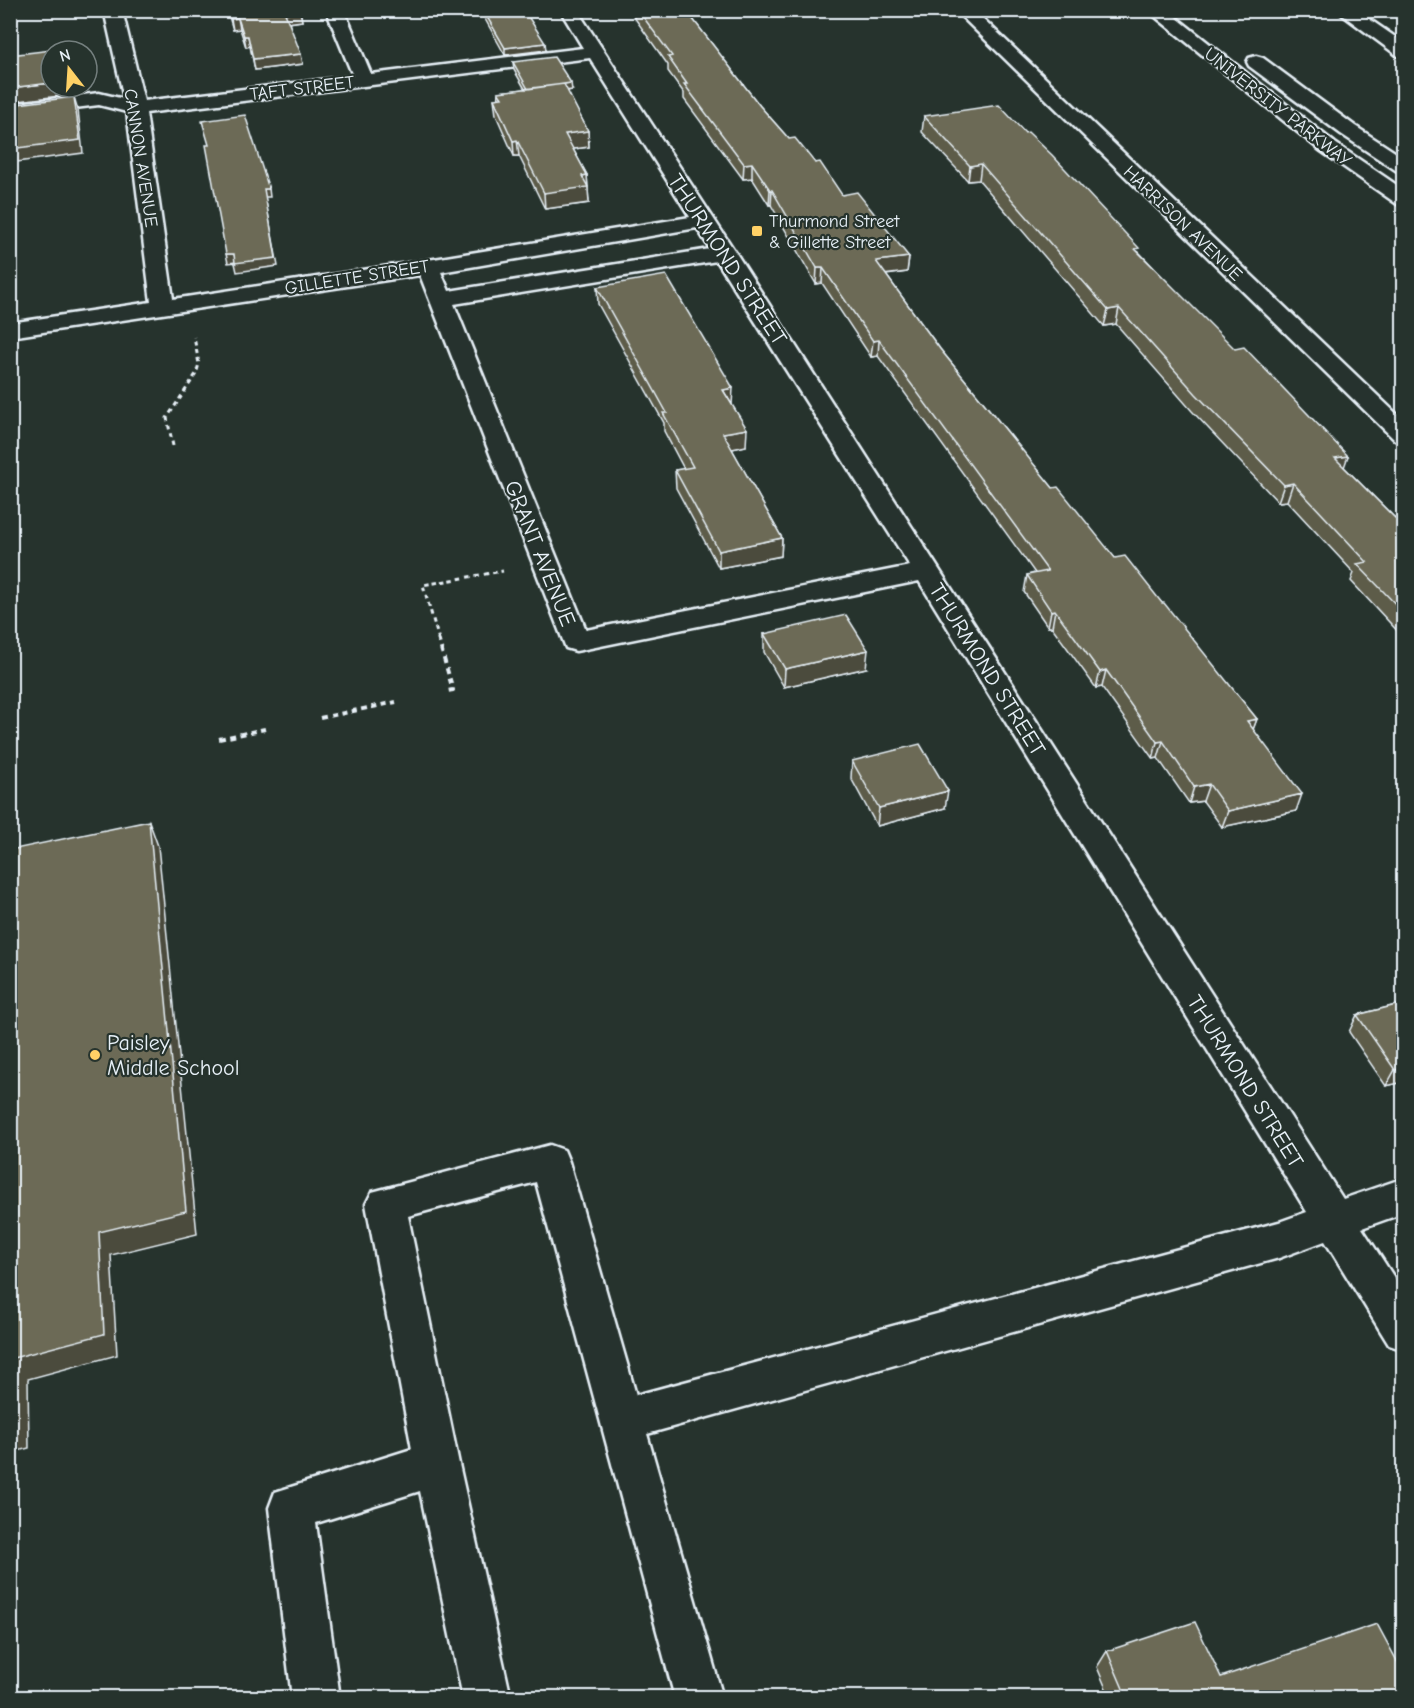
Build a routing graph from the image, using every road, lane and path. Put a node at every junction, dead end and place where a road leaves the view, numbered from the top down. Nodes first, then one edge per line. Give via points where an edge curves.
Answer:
1 (113, 10) edge
2 (335, 10) edge
3 (568, 10) edge
4 (963, 10) edge
5 (1155, 10) edge
6 (1344, 10) edge
7 (594, 52) junction
8 (1244, 52) dead end
9 (1404, 52) edge
10 (364, 80) junction
11 (136, 108) junction
12 (10, 110) edge
13 (1404, 167) edge
14 (1404, 200) edge
15 (703, 220) junction
16 (724, 253) junction
17 (428, 267) junction
18 (441, 299) junction
19 (163, 307) junction
20 (10, 330) edge
21 (194, 335) dead end
22 (1404, 435) edge
23 (173, 446) dead end
24 (503, 570) dead end
25 (927, 571) junction
26 (447, 691) dead end
27 (396, 702) dead end
28 (320, 718) dead end
29 (265, 729) dead end
30 (219, 739) dead end
31 (1404, 1195) edge
32 (1334, 1220) junction
33 (1404, 1331) edge
34 (621, 1420) junction
35 (437, 1464) junction
36 (316, 1698) edge
37 (487, 1698) edge
38 (699, 1698) edge

1 - 11 street, CANNON AVENUE
2 - 10 street
3 - 7 street, THURMOND STREET
4 - 22 street, HARRISON AVENUE
5 - 14 street, UNIVERSITY PARKWAY via 1328,147
6 - 9 street
7 - 10 street, TAFT STREET
7 - 15 street, THURMOND STREET
8 - 13 street, UNIVERSITY PARKWAY
10 - 11 street, TAFT STREET
11 - 12 street, TAFT STREET via 99,99
11 - 19 street, CANNON AVENUE
15 - 16 street, THURMOND STREET
15 - 17 street, GILLETTE STREET
16 - 18 street
16 - 25 street, THURMOND STREET
17 - 18 street, GRANT AVENUE
17 - 19 street, GILLETTE STREET
18 - 25 street, GRANT AVENUE via 576,641
19 - 20 street, GILLETTE STREET
21 - 23 path via 199,364 196,374 167,418
24 - 26 path via 423,585 453,690
25 - 32 street, THURMOND STREET
27 - 28 path
29 - 30 path
31 - 32 street
32 - 33 street, THURMOND STREET
32 - 34 street via 1279,1240
34 - 35 street via 550,1162 387,1204
34 - 38 street
35 - 36 street via 291,1508
35 - 37 street

